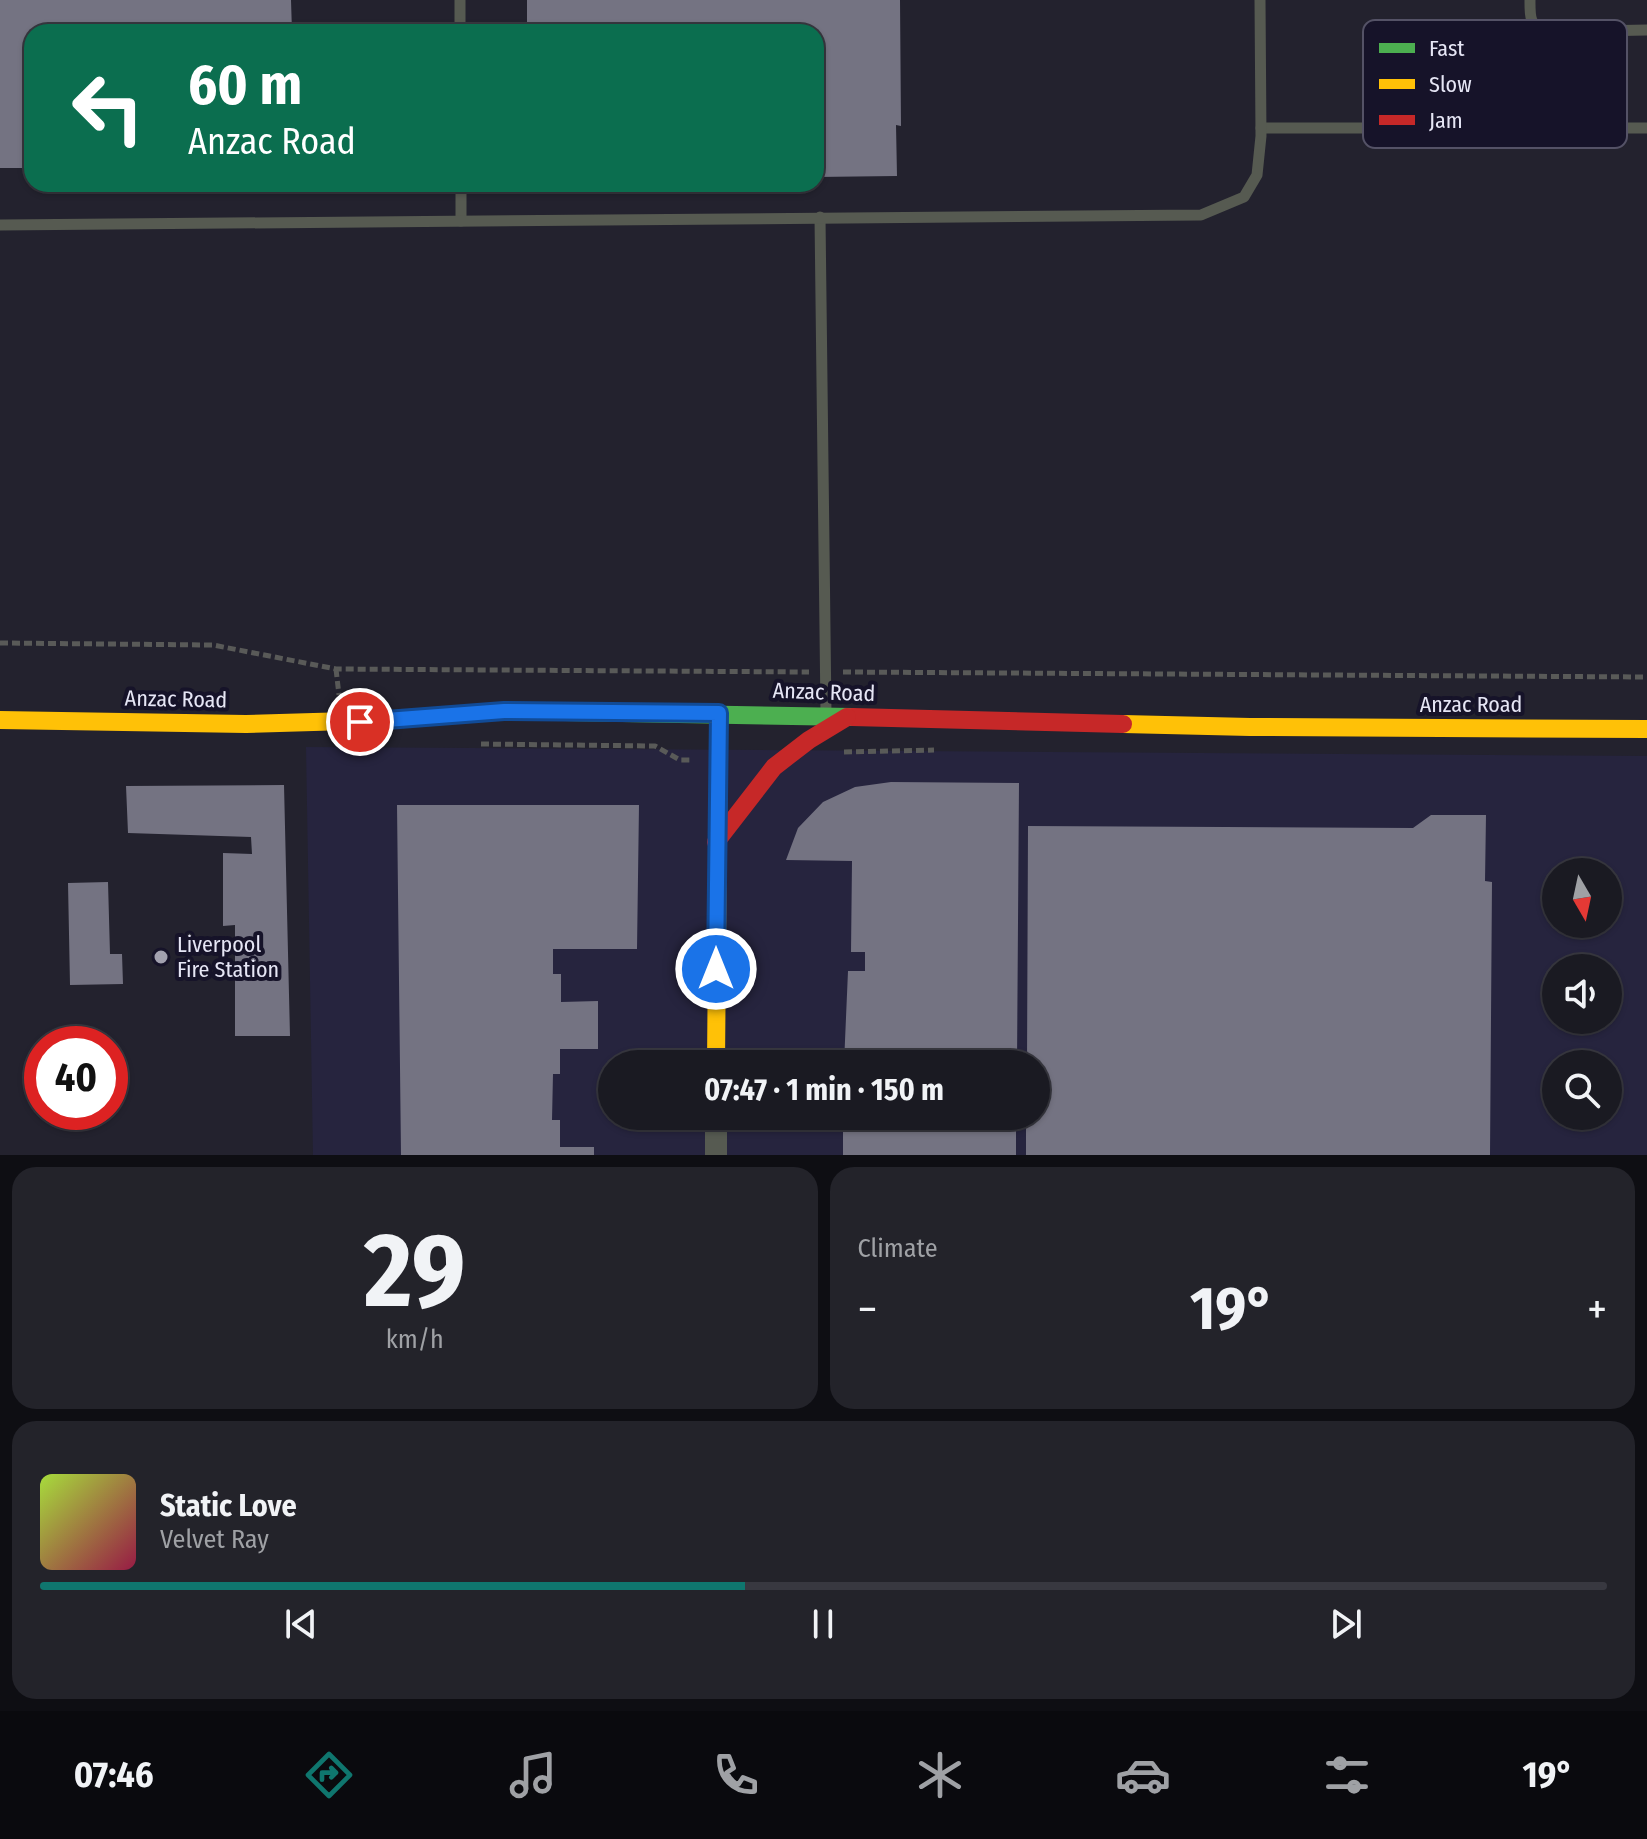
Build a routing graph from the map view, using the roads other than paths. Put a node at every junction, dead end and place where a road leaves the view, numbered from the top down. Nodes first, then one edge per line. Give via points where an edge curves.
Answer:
1 (460, 0) edge
2 (1260, 0) edge
3 (460, 24) edge
4 (1627, 30) edge
5 (1647, 30) edge
6 (1261, 128) junction
7 (1363, 128) edge
8 (461, 192) edge
9 (820, 217) junction
10 (461, 221) junction
11 (0, 225) edge
12 (719, 713) junction
13 (826, 717) junction
14 (847, 717) junction
15 (0, 720) edge
16 (1647, 729) edge
17 (716, 842) junction
18 (716, 1050) edge
19 (716, 1130) edge
20 (716, 1155) edge

1 - 3 lane
2 - 6 lane
4 - 5 lane
6 - 7 lane
6 - 9 lane via 1257,175 1244,197 1201,215
8 - 10 lane
9 - 10 lane
9 - 13 lane
10 - 11 lane
12 - 13 main road, Anzac Road
12 - 15 main road, Anzac Road via 504,711 246,724
12 - 17 main road
13 - 14 main road, Anzac Road
14 - 16 main road, Anzac Road
14 - 17 main road via 774,767
17 - 18 main road
19 - 20 street

